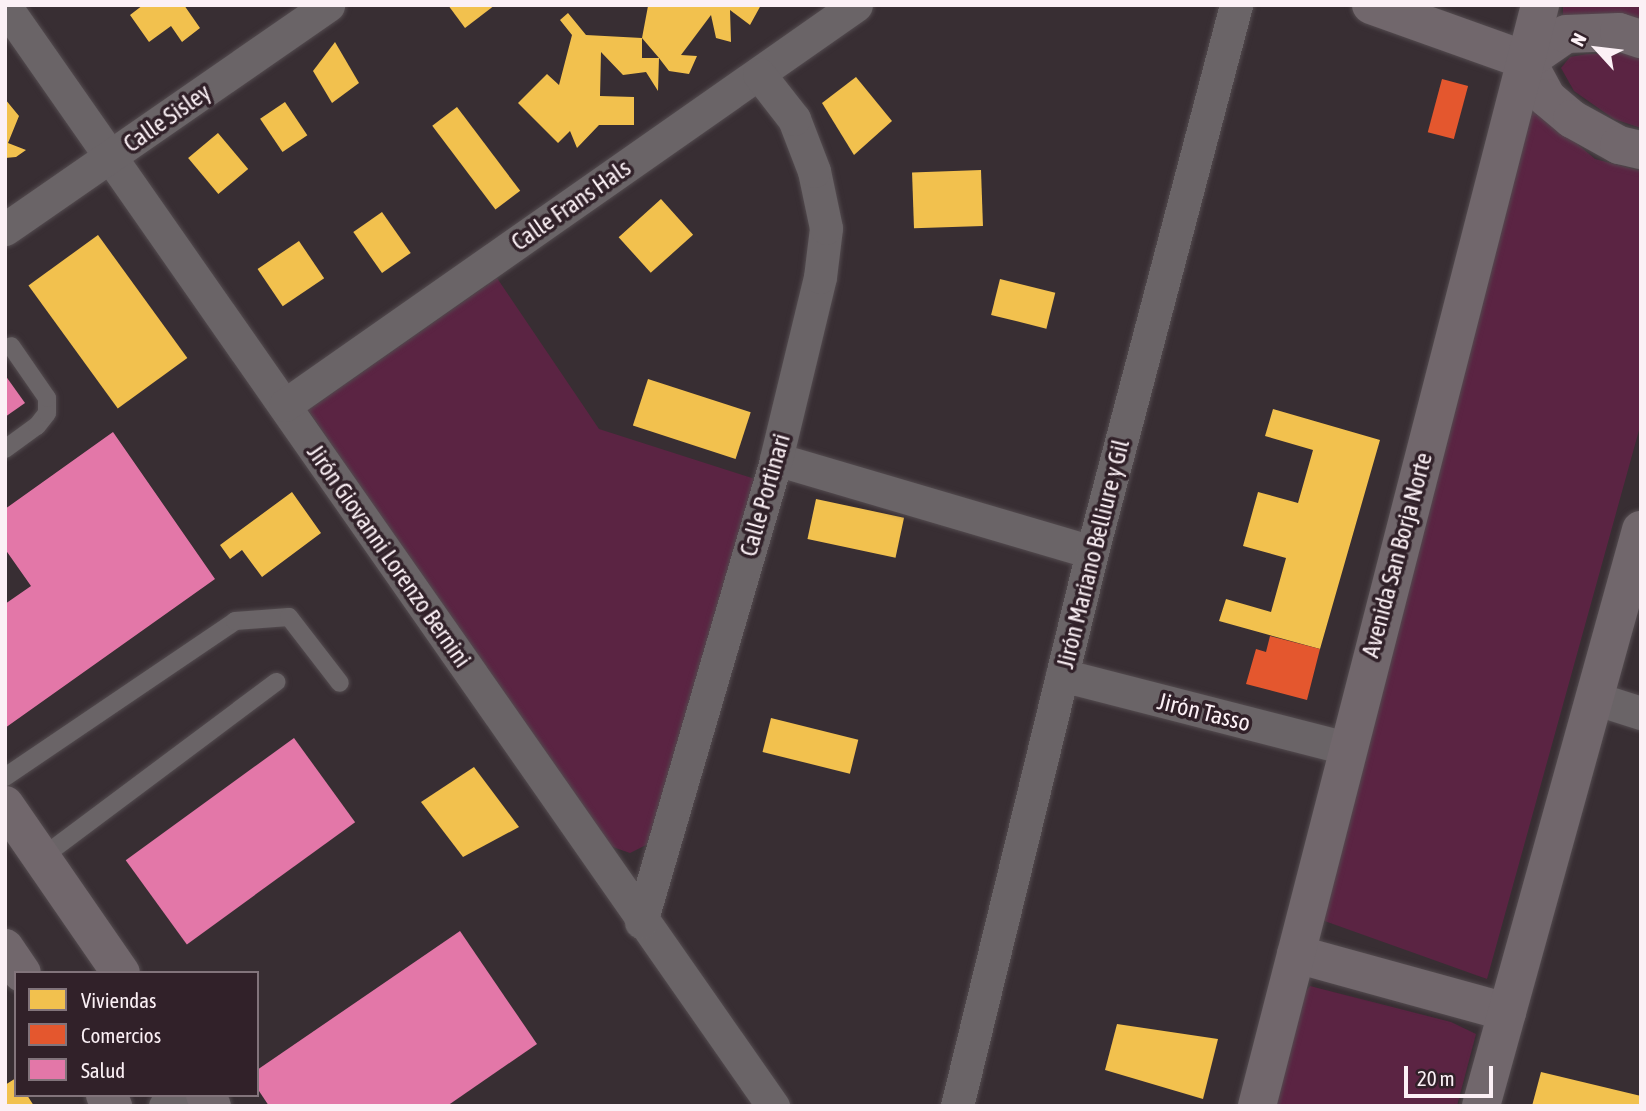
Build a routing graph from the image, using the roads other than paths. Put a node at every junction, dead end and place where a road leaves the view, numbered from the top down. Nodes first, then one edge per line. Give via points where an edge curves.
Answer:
1 (328, 5) edge
2 (856, 5) edge
3 (1236, 5) edge
4 (1371, 5) edge
5 (1540, 5) edge
6 (5, 6) edge
7 (1641, 39) edge
8 (1527, 61) junction
9 (759, 74) junction
10 (1641, 150) edge
11 (111, 157) junction
12 (5, 229) edge
13 (11, 346) dead end
14 (285, 405) junction
15 (5, 449) edge
16 (776, 459) junction
17 (1641, 530) edge
18 (1092, 552) junction
19 (1062, 675) junction
20 (276, 682) dead end
21 (340, 682) dead end
22 (1597, 699) junction
23 (1641, 713) edge
24 (1346, 748) junction
25 (5, 777) edge
26 (5, 805) edge
27 (41, 858) junction
28 (640, 922) junction
29 (5, 948) edge
30 (1296, 954) junction
31 (21, 971) edge
32 (120, 971) edge
33 (1507, 1012) junction
34 (773, 1106) edge
35 (957, 1106) edge
36 (1257, 1106) edge
37 (1480, 1106) edge

1 - 11 street, Calle Sisley
2 - 9 street, Calle Frans Hals
3 - 18 street, Jirón Mariano Belliure y Gil
4 - 8 main road
5 - 8 main road, Avenida San Borja Norte
6 - 11 street, Jirón Giovanni Lorenzo Bernini
7 - 8 main road via 1619,32 1566,34
8 - 10 main road via 1548,98 1572,119 1619,145
8 - 24 main road, Avenida San Borja Norte
9 - 14 street, Calle Frans Hals
9 - 16 street, Calle Portinari via 794,119 814,171 826,228 820,277
11 - 12 street, Calle Sisley
11 - 14 street, Jirón Giovanni Lorenzo Bernini
13 - 15 lane via 47,398 47,413
14 - 28 street, Jirón Giovanni Lorenzo Bernini
16 - 18 street
16 - 28 street, Calle Portinari
17 - 22 main road
18 - 19 street, Jirón Mariano Belliure y Gil
19 - 24 street, Jirón Tasso
19 - 35 street, Jirón Mariano Belliure y Gil
20 - 27 lane
21 - 25 lane via 289,617 235,621
22 - 23 street
22 - 33 main road
24 - 30 main road, Avenida San Borja Norte
26 - 27 main road
27 - 32 main road
28 - 34 street, Jirón Giovanni Lorenzo Bernini
29 - 31 main road
30 - 33 main road
30 - 36 main road, Avenida San Borja Norte
33 - 37 main road

